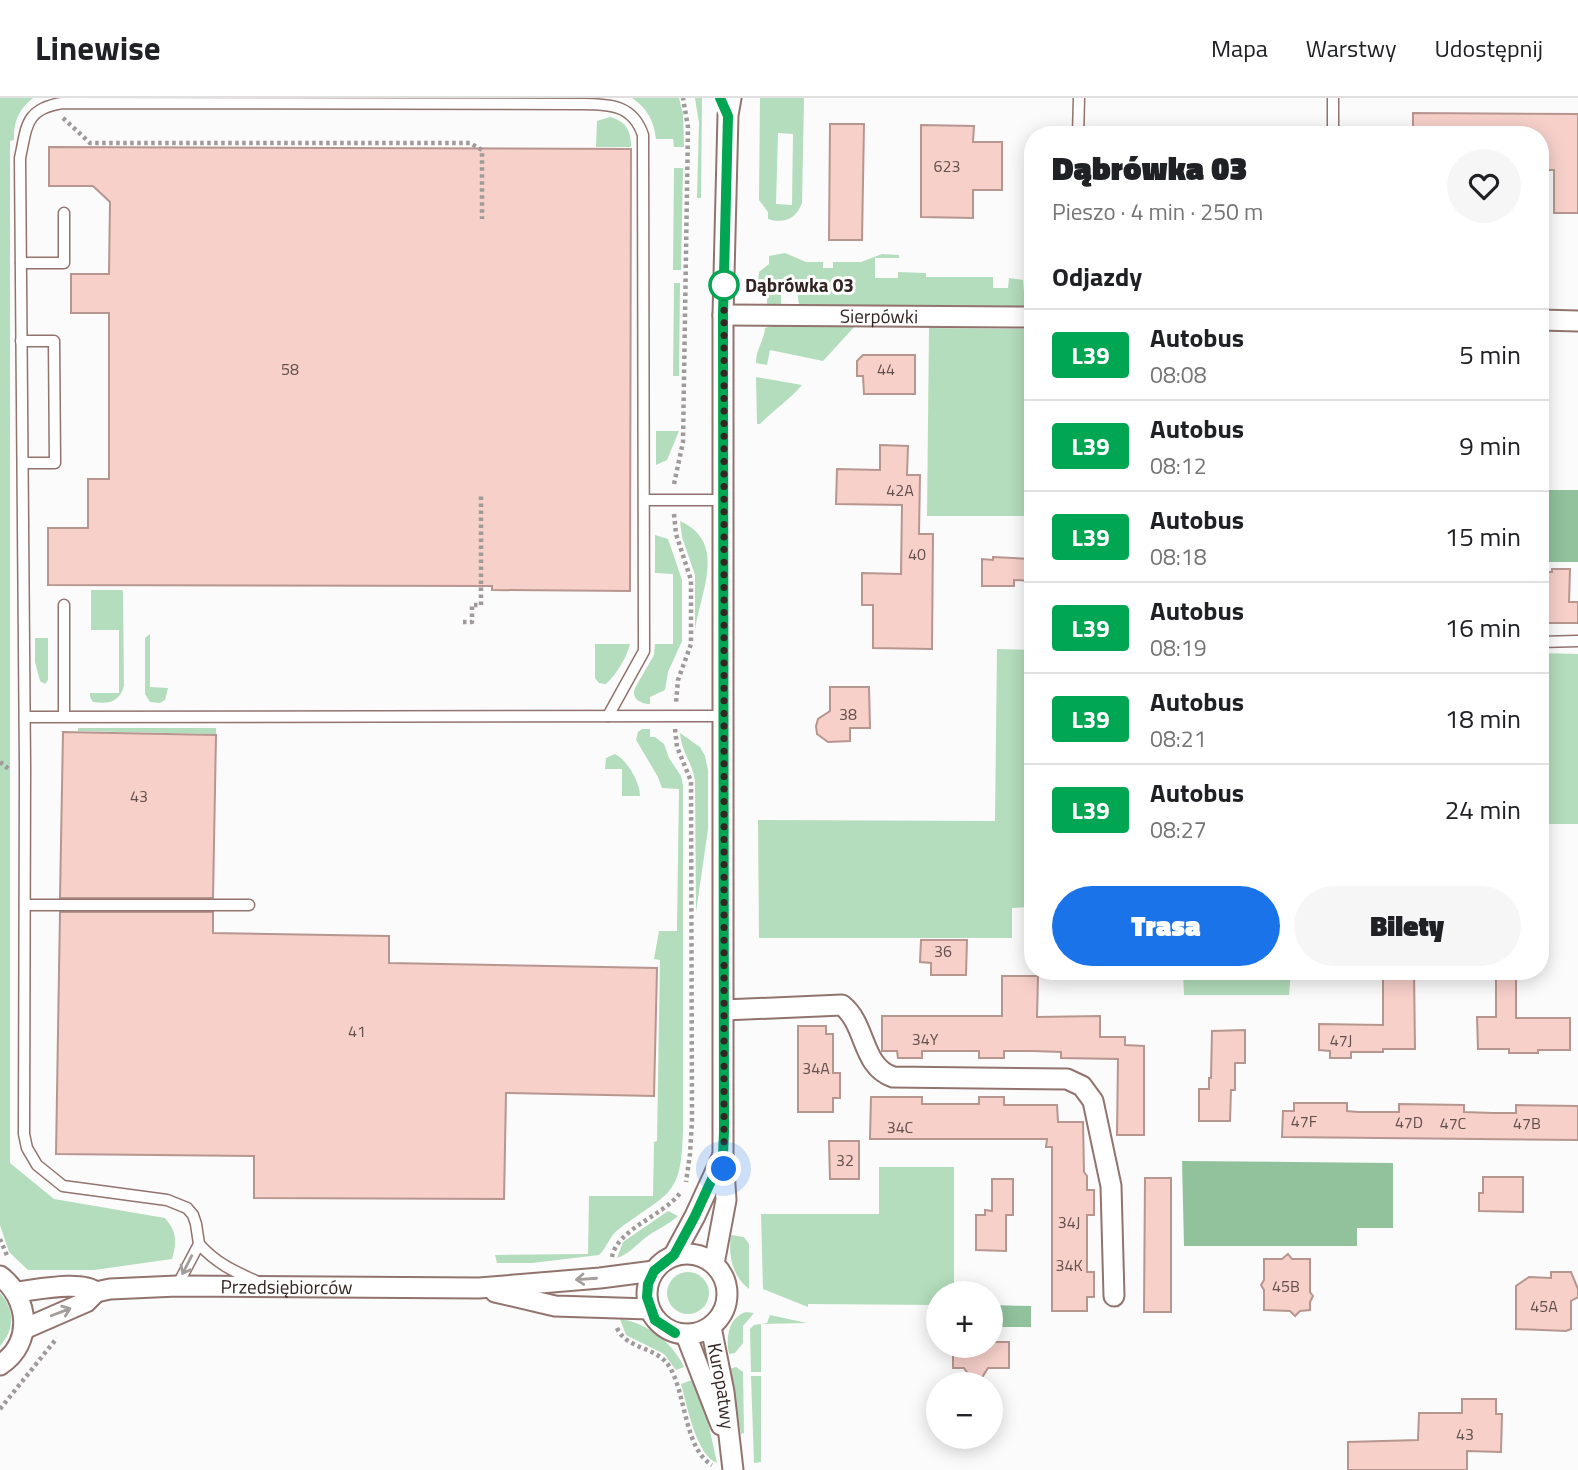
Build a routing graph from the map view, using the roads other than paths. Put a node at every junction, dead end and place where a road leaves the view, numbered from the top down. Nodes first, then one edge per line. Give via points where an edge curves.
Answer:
1 (1079, 98) edge
2 (1333, 98) edge
3 (726, 104) edge
4 (1079, 126) edge
5 (1333, 126) edge
6 (64, 213) dead end
7 (21, 263) junction
8 (723, 315) junction
9 (1024, 317) edge
10 (1549, 320) edge
11 (1578, 321) edge
12 (21, 341) junction
13 (23, 463) junction
14 (645, 500) junction
15 (723, 500) junction
16 (64, 605) dead end
17 (1578, 641) edge
18 (1549, 642) edge
19 (24, 716) junction
20 (64, 716) junction
21 (607, 716) junction
22 (723, 716) junction
23 (25, 905) junction
24 (249, 905) dead end
25 (724, 1010) junction
26 (723, 1155) junction
27 (199, 1244) junction
28 (674, 1255) junction
29 (714, 1264) junction
30 (654, 1271) junction
31 (0, 1276) edge
32 (177, 1286) junction
33 (270, 1287) junction
34 (479, 1288) junction
35 (16, 1292) junction
36 (96, 1292) junction
37 (1114, 1296) dead end
38 (649, 1309) junction
39 (711, 1327) junction
40 (24, 1329) junction
41 (686, 1335) junction
42 (0, 1365) edge
43 (729, 1444) junction
44 (733, 1469) edge

1 - 4 lane
2 - 5 lane
3 - 8 street
6 - 7 lane via 64,263
7 - 12 lane
7 - 14 lane via 20,158 29,119 48,105 602,104 622,109 640,124 643,135
8 - 9 street, Sierpówki
8 - 15 street
10 - 11 street
12 - 13 lane
12 - 13 lane via 54,341 55,463
13 - 19 lane
14 - 15 lane
14 - 21 lane via 644,651
15 - 22 street
16 - 20 lane
17 - 18 lane
19 - 20 lane
19 - 23 lane
20 - 21 lane
21 - 22 lane
22 - 25 street
23 - 24 lane
23 - 27 lane via 24,1134 31,1156 64,1186 166,1200 187,1208
25 - 26 street
25 - 37 street via 842,1005 858,1025 881,1073 893,1076 1067,1079 1082,1086 1093,1101 1111,1186
26 - 28 street
26 - 29 street via 726,1200
27 -> 32 lane
27 - 33 lane via 236,1274
28 - 29 street via 695,1255
28 - 30 street
29 - 39 street via 727,1295 720,1318
30 -> 34 street, Przedsiębiorców
30 - 38 street via 648,1284
31 - 35 street
32 - 33 street, Przedsiębiorców
32 - 36 street, Przedsiębiorców
33 - 34 street, Przedsiębiorców
34 - 38 street, Przedsiębiorców via 555,1306
35 - 36 street via 80,1286
35 - 40 street
40 -> 36 street via 86,1303
38 - 41 street via 664,1328
39 - 41 street
39 - 43 street, Kuropatwy
40 - 42 street via 14,1352
41 - 43 street, Kuropatwy
43 - 44 street, Kuropatwy

